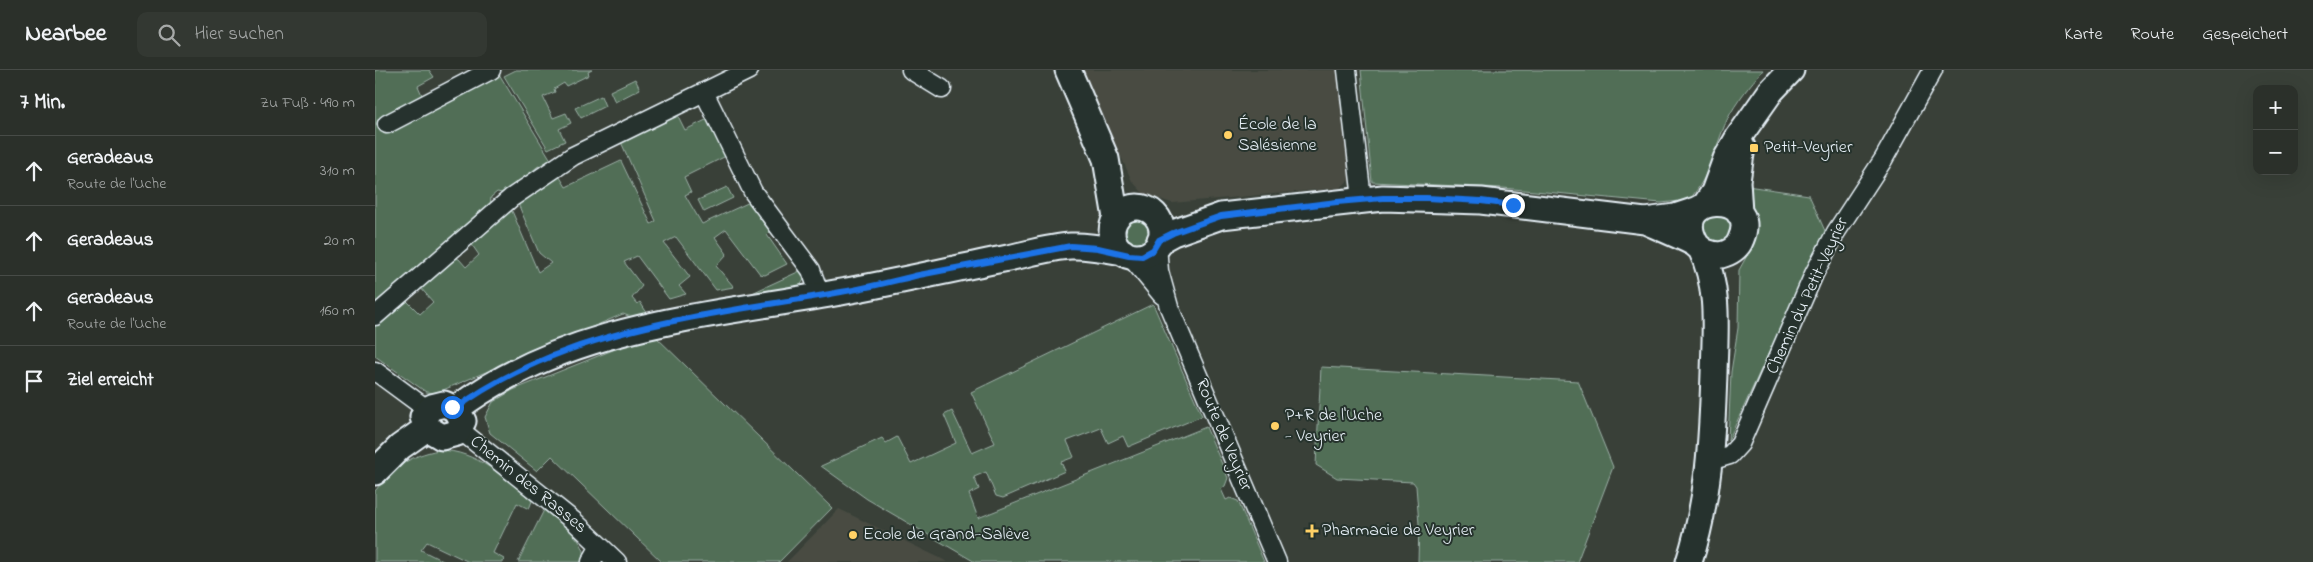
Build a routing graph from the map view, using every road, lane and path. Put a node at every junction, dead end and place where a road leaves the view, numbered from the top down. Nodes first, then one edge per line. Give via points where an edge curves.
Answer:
1 (491, 70) edge
2 (749, 70) edge
3 (911, 70) edge
4 (1068, 70) edge
5 (1347, 70) edge
6 (1791, 70) edge
7 (1933, 70) edge
8 (942, 89) dead end
9 (704, 92) junction
10 (387, 124) dead end
11 (1747, 125) junction
12 (1106, 159) junction
13 (1362, 199) junction
14 (1702, 207) junction
15 (1146, 209) junction
16 (1739, 213) junction
17 (1221, 216) junction
18 (1645, 220) junction
19 (1115, 221) junction
20 (1159, 243) junction
21 (1071, 246) junction
22 (1698, 247) junction
23 (1736, 247) junction
24 (1126, 254) junction
25 (820, 295) junction
26 (1169, 307) junction
27 (1715, 311) junction
28 (375, 316) edge
29 (375, 371) edge
30 (428, 419) junction
31 (458, 419) junction
32 (1710, 461) junction
33 (375, 472) edge
34 (601, 546) junction
35 (591, 562) edge
36 (617, 562) edge
37 (1277, 562) edge
38 (1689, 562) edge

1 - 10 street
2 - 9 street
3 - 8 street
4 - 12 street
5 - 13 street
6 - 11 street
7 - 32 street, Chemin du Petit-Veyrier via 1814,274 1740,444 1731,455
9 - 25 street via 753,192 811,270
9 - 28 street via 573,156 511,198
11 - 14 street via 1728,154 1714,192
11 - 16 street via 1737,181
12 - 15 street
12 - 19 street
13 - 17 street
13 - 18 street via 1457,199
14 - 16 street via 1724,203
14 - 18 street via 1675,217
14 - 22 street via 1691,222
15 - 17 street
15 - 19 street via 1131,208
15 - 20 street via 1160,224
16 - 23 street via 1744,231
17 - 20 street via 1173,233
18 - 22 street
19 - 21 street
19 - 24 street via 1115,243
20 - 24 street via 1148,254
20 - 26 street, Route de Veyrier via 1159,271
21 - 24 street
21 - 25 street
22 - 23 street via 1715,255 1730,252
22 - 27 street via 1709,266
23 - 27 street via 1723,276
24 - 26 street, Route de Veyrier via 1143,270
25 - 31 street via 653,324 603,337 486,388
26 - 37 street, Route de Veyrier
27 - 32 street
29 - 30 street
30 - 31 street via 442,437 453,435
30 - 33 street
31 - 34 street, Chemin des Rasses
32 - 38 street via 1703,510
34 - 35 street
34 - 36 street, Chemin des Rasses

